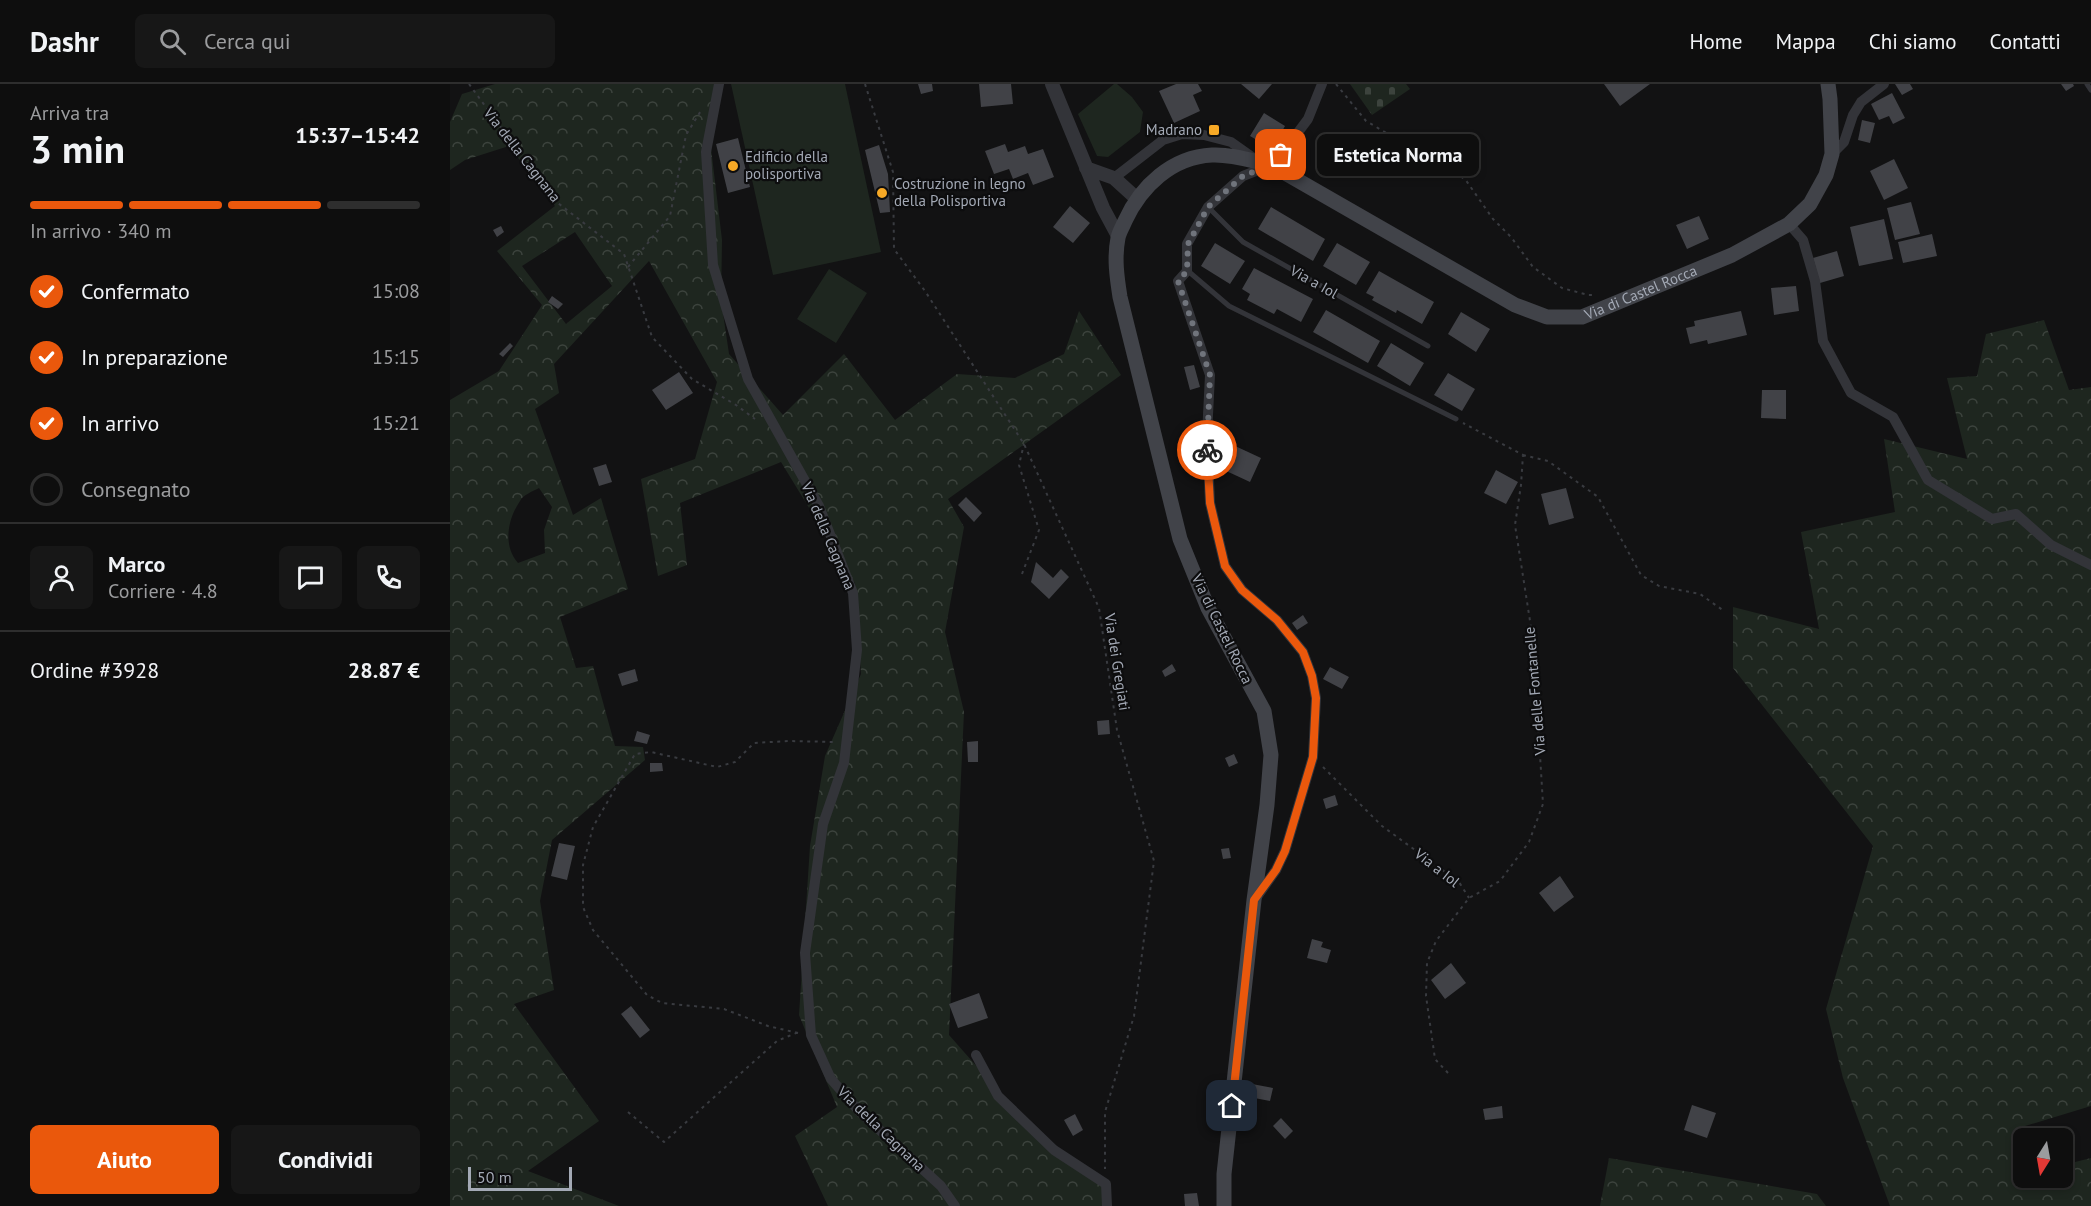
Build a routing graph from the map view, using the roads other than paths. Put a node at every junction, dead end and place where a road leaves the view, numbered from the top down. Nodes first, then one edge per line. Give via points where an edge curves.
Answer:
1 (1052, 84) edge
2 (1322, 84) edge
3 (1828, 84) edge
4 (1884, 84) edge
5 (2086, 84) edge
6 (718, 89) edge
7 (2091, 90) edge
8 (1832, 154) junction
9 (1266, 164) junction
10 (1086, 168) junction
11 (1114, 178) junction
12 (1136, 198) junction
13 (1208, 207) junction
14 (1789, 224) junction
15 (1118, 236) junction
16 (1187, 271) junction
17 (1428, 346) dead end
18 (1456, 419) road end
19 (2091, 565) edge
20 (1254, 900) junction
21 (976, 1055) dead end
22 (955, 1206) edge
23 (1107, 1206) edge
24 (1224, 1206) edge

1 - 10 street
2 - 9 street via 1308,119
3 - 8 main road, Via di Castel Rocca
4 - 8 street via 1861,102 1844,142
5 - 7 lane
6 - 22 street, Via della Cagnana via 706,152 713,265 748,379 819,506 853,593 857,650 844,763 823,824 805,953 811,1035 831,1079 859,1111 941,1186
8 - 14 main road, Via di Castel Rocca via 1810,204
9 - 11 street, Via di Castel Rocca via 1231,142 1182,134 1163,140
9 - 12 main road, Via di Castel Rocca via 1233,156 1197,157 1162,173
9 - 13 street via 1243,176
9 - 14 main road, Via di Castel Rocca via 1515,305 1547,317 1582,317 1732,255
10 - 11 street
10 - 15 street
11 - 12 street
12 - 15 main road, Via di Castel Rocca
13 - 16 street via 1188,244
13 - 17 lane, Via a Iol via 1243,242
14 - 19 street via 1803,240 1815,281 1823,341 1851,393 1893,417 1928,480 1992,519 2016,514 2051,545
15 - 20 main road, Via di Castel Rocca via 1116,267 1120,297 1180,539 1208,608 1264,711 1271,755
16 - 18 lane via 1229,306
16 - 20 street via 1178,281 1210,375 1210,503 1225,566 1242,590 1277,620 1303,652 1316,698 1313,757 1285,851
20 - 24 main road, Via di Castel Rocca via 1224,1174
21 - 23 street via 998,1095 1054,1150 1106,1184

